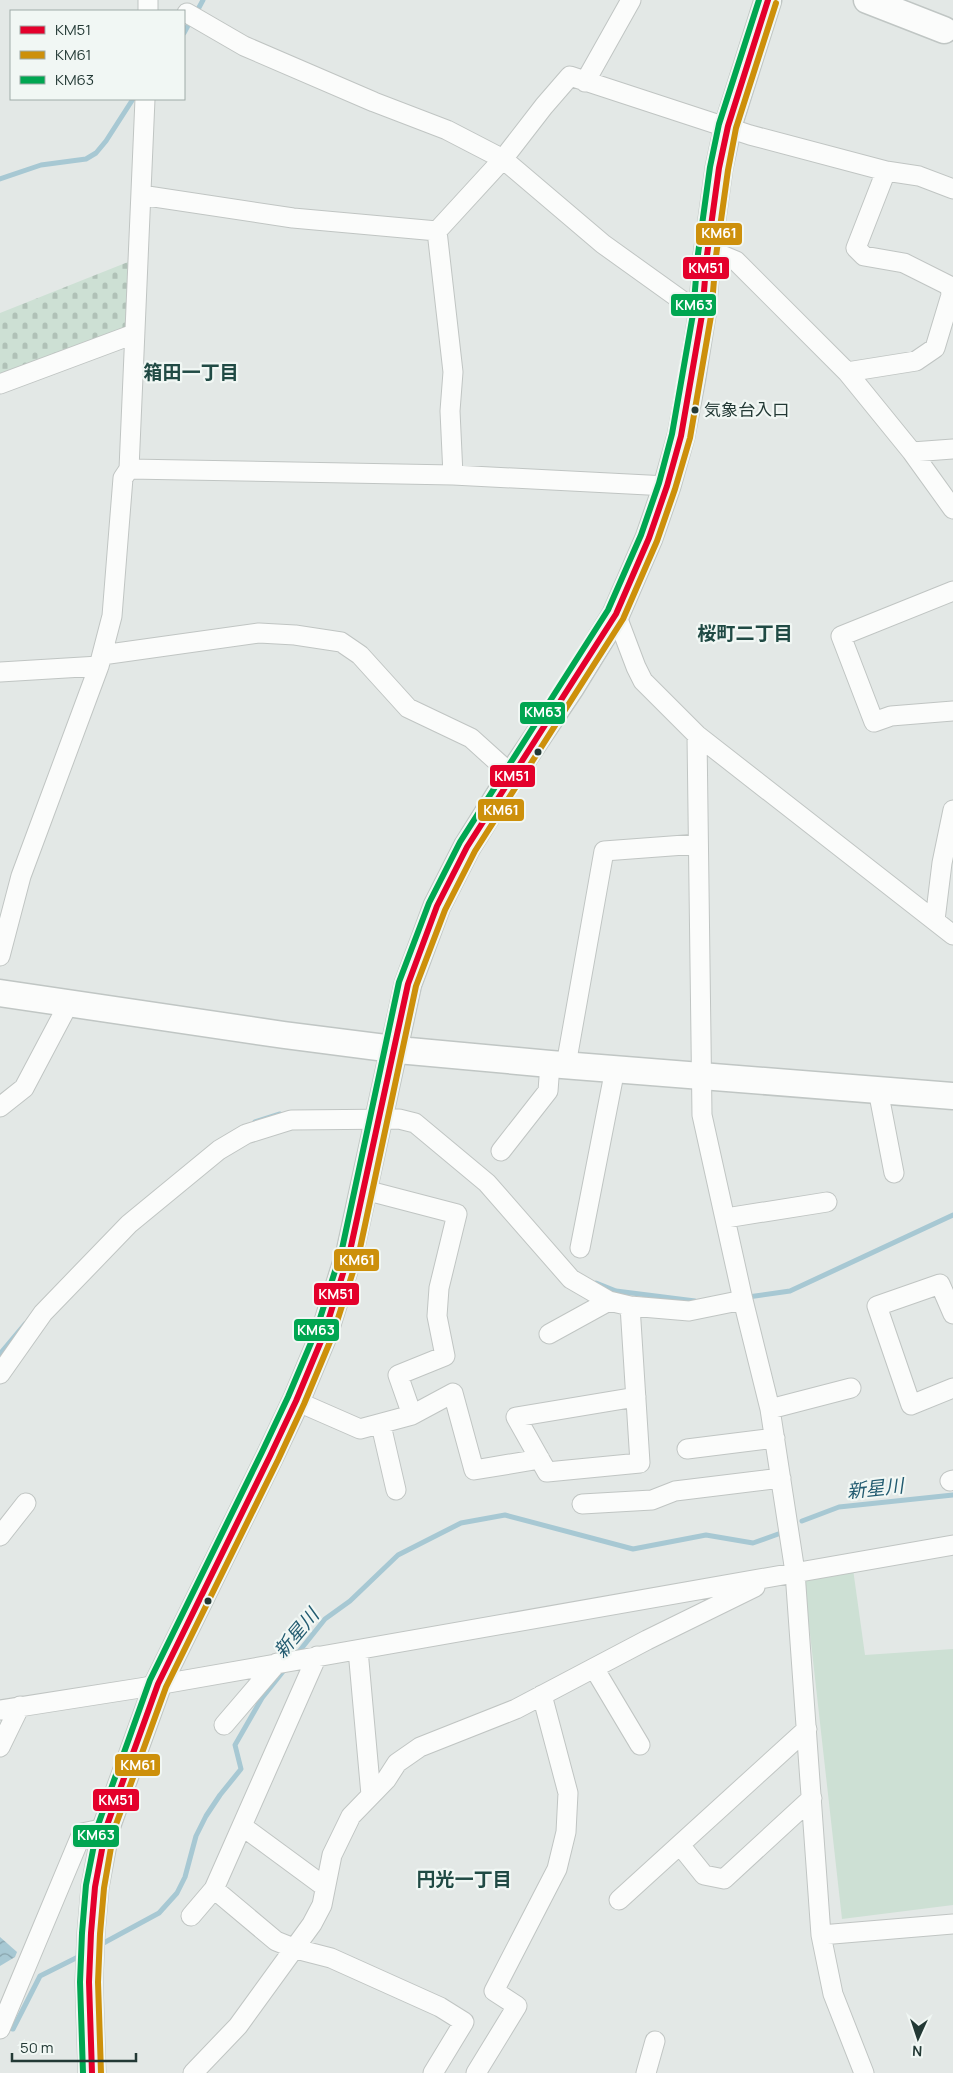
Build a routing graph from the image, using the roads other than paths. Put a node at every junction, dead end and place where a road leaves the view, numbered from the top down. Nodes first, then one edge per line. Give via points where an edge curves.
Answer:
1 (631, 0) edge
2 (768, 0) edge
3 (867, 0) edge
4 (899, 6) edge
5 (191, 16) dead end
6 (950, 34) edge
7 (585, 82) junction
8 (145, 100) edge
9 (728, 126) junction
10 (504, 159) junction
11 (886, 171) junction
12 (953, 189) edge
13 (141, 194) junction
14 (436, 232) junction
15 (707, 255) junction
16 (702, 315) junction
17 (134, 334) junction
18 (848, 372) junction
19 (0, 384) edge
20 (953, 449) edge
21 (912, 452) junction
22 (129, 469) junction
23 (452, 476) junction
24 (667, 486) junction
25 (953, 509) edge
26 (953, 591) edge
27 (616, 614) junction
28 (101, 660) junction
29 (0, 672) edge
30 (953, 711) edge
31 (697, 735) junction
32 (512, 775) junction
33 (953, 810) edge
34 (698, 844) junction
35 (934, 920) junction
36 (953, 935) edge
37 (0, 956) edge
38 (0, 993) edge
39 (69, 1002) junction
40 (395, 1049) junction
41 (558, 1065) junction
42 (615, 1069) junction
43 (702, 1075) junction
44 (878, 1090) junction
45 (953, 1096) edge
46 (0, 1108) edge
47 (382, 1112) junction
48 (501, 1151) dead end
49 (894, 1173) dead end
50 (365, 1190) junction
51 (826, 1202) dead end
52 (726, 1218) junction
53 (580, 1248) dead end
54 (744, 1300) junction
55 (609, 1301) junction
56 (630, 1306) junction
57 (953, 1314) edge
58 (549, 1334) dead end
59 (0, 1374) edge
60 (851, 1388) dead end
61 (953, 1388) edge
62 (636, 1397) junction
63 (296, 1401) junction
64 (770, 1409) junction
65 (412, 1415) junction
66 (381, 1425) junction
67 (775, 1438) junction
68 (687, 1449) dead end
69 (540, 1459) junction
70 (781, 1478) junction
71 (396, 1490) dead end
72 (26, 1503) dead end
73 (582, 1504) dead end
74 (0, 1536) edge
75 (953, 1546) edge
76 (795, 1572) junction
77 (774, 1578) junction
78 (358, 1650) junction
79 (312, 1657) junction
80 (278, 1663) junction
81 (594, 1668) junction
82 (158, 1684) junction
83 (542, 1695) junction
84 (20, 1706) junction
85 (0, 1710) edge
86 (224, 1725) dead end
87 (807, 1729) junction
88 (640, 1745) dead end
89 (0, 1747) edge
90 (371, 1795) junction
91 (812, 1798) junction
92 (242, 1826) junction
93 (106, 1828) junction
94 (680, 1845) junction
95 (325, 1887) junction
96 (214, 1889) junction
97 (620, 1900) dead end
98 (191, 1916) dead end
99 (953, 1924) edge
100 (821, 1935) junction
101 (296, 1949) junction
102 (3, 2024) edge
103 (655, 2041) dead end
104 (92, 2073) edge
105 (193, 2073) edge
106 (433, 2073) edge
107 (476, 2073) edge
108 (646, 2073) edge
109 (864, 2073) edge

1 - 7 street
2 - 9 main road
3 - 4 main road
4 - 6 main road
5 - 10 street via 244,46 447,130
7 - 9 street
7 - 10 street via 570,76
8 - 13 street
9 - 11 street via 750,135
9 - 15 main road
10 - 14 street
10 - 16 street via 602,244
11 - 12 street via 919,176
11 - 18 street via 856,248 864,256 904,263 950,286 951,295 935,348 916,361
13 - 14 street via 293,218
13 - 17 street
14 - 23 street via 453,372 450,412
15 - 16 main road
15 - 18 street via 736,261
16 - 24 main road via 681,436
17 - 19 street
17 - 22 street
18 - 21 street
20 - 21 street
21 - 25 street
22 - 23 street
22 - 28 street via 123,478 112,616
23 - 24 street
24 - 27 main road via 640,562
26 - 30 street via 840,636 874,722 891,716
27 - 31 street via 643,681
27 - 32 main road
28 - 29 street
28 - 32 street via 259,633 341,642 360,655 408,708 471,738
28 - 37 street via 21,876
31 - 34 street
31 - 35 street
32 - 40 main road via 467,847 437,906 408,984
33 - 35 street
34 - 41 street via 604,851
34 - 43 street
35 - 36 street
38 - 39 main road
39 - 40 main road
39 - 46 street via 24,1088
40 - 41 main road
40 - 47 main road
41 - 42 main road
41 - 48 street via 548,1091
42 - 43 main road
42 - 53 street
43 - 44 main road
43 - 52 street via 702,1116
44 - 45 main road
44 - 49 street
47 - 50 main road
47 - 55 street via 415,1123 487,1183 571,1279
47 - 59 street via 291,1120 246,1134 219,1150 129,1224 42,1313
50 - 63 main road via 339,1291
50 - 65 street via 457,1214 439,1288 437,1316 445,1356 398,1375
51 - 52 street
52 - 54 street
54 - 56 street via 689,1311
54 - 64 street
55 - 56 street
55 - 58 street
56 - 62 street
57 - 61 street via 940,1284 877,1306 911,1405
60 - 64 street
62 - 69 street via 516,1417
62 - 69 street via 640,1463 547,1472
63 - 66 street via 360,1429
63 - 82 main road
64 - 67 street
65 - 66 street
65 - 69 street via 453,1393 474,1470
66 - 71 street
67 - 68 street
67 - 70 street
70 - 73 street via 675,1491 652,1500
70 - 76 street
72 - 74 street
75 - 76 street
76 - 77 street
76 - 87 street
77 - 78 street
77 - 81 street
78 - 79 street
78 - 90 street
79 - 80 street
79 - 92 street
80 - 82 street
80 - 86 street
81 - 83 street
81 - 88 street
82 - 84 street
82 - 93 main road
83 - 90 street via 516,1709 420,1747 397,1763
83 - 107 street via 568,1793 566,1832 557,1869 494,1991 517,2006
84 - 85 street
84 - 89 street
87 - 91 street
87 - 94 street
90 - 95 street via 351,1816 332,1855
91 - 94 street via 724,1880 704,1875
91 - 100 street
92 - 95 street
92 - 96 street
93 - 102 street via 82,1833
93 - 104 main road via 95,1887 91,1933
94 - 97 street
95 - 101 street via 322,1905
96 - 98 street
96 - 101 street via 276,1941
99 - 100 street
100 - 109 street via 833,1994
101 - 105 street via 238,2026
101 - 106 street via 331,1958 440,2007 464,2022
103 - 108 street

